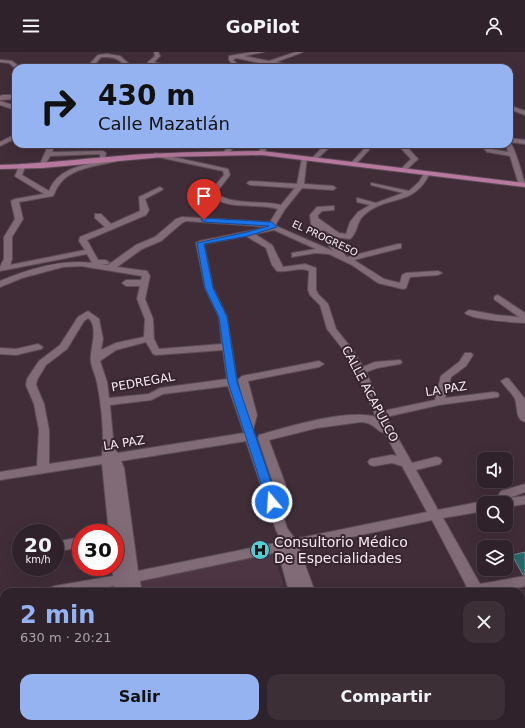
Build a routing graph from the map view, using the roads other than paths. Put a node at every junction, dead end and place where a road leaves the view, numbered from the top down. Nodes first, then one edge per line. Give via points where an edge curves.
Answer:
1 (156, 52) edge
2 (262, 52) edge
3 (301, 52) edge
4 (235, 56) junction
5 (0, 61) edge
6 (269, 63) junction
7 (13, 64) edge
8 (93, 64) edge
9 (127, 64) edge
10 (154, 64) edge
11 (235, 64) edge
12 (276, 64) edge
13 (12, 97) edge
14 (2, 98) edge
15 (0, 103) edge
16 (12, 107) edge
17 (513, 108) edge
18 (525, 113) edge
19 (12, 138) edge
20 (513, 140) edge
21 (525, 142) edge
22 (0, 144) edge
23 (50, 148) edge
24 (230, 148) edge
25 (263, 148) edge
26 (326, 148) edge
27 (367, 148) edge
28 (404, 148) edge
29 (486, 148) edge
30 (510, 148) edge
31 (262, 153) junction
32 (47, 154) junction
33 (225, 154) junction
34 (155, 155) junction
35 (513, 155) junction
36 (117, 158) junction
37 (305, 158) junction
38 (102, 159) junction
39 (314, 159) junction
40 (353, 164) junction
41 (42, 166) junction
42 (0, 167) edge
43 (22, 167) junction
44 (403, 170) junction
45 (427, 173) junction
46 (250, 183) dead end
47 (374, 184) dead end
48 (524, 185) edge
49 (300, 186) junction
50 (333, 188) dead end
51 (160, 189) dead end
52 (410, 193) junction
53 (50, 195) junction
54 (360, 200) dead end
55 (376, 205) junction
56 (279, 207) junction
57 (331, 208) dead end
58 (98, 216) dead end
59 (314, 219) junction
60 (272, 225) junction
61 (109, 227) junction
62 (248, 234) junction
63 (398, 246) dead end
64 (90, 251) junction
65 (295, 256) dead end
66 (346, 258) junction
67 (117, 262) junction
68 (3, 268) edge
69 (108, 268) junction
70 (438, 273) dead end
71 (126, 283) dead end
72 (145, 283) junction
73 (0, 284) edge
74 (498, 298) dead end
75 (469, 313) dead end
76 (525, 318) edge
77 (149, 339) junction
78 (38, 347) dead end
79 (227, 347) junction
80 (0, 351) edge
81 (468, 355) dead end
82 (95, 361) junction
83 (397, 362) dead end
84 (318, 364) dead end
85 (360, 371) junction
86 (506, 381) dead end
87 (232, 382) junction
88 (494, 395) dead end
89 (105, 402) junction
90 (439, 402) junction
91 (380, 416) junction
92 (525, 418) edge
93 (250, 432) junction
94 (110, 454) junction
95 (436, 461) dead end
96 (374, 462) dead end
97 (407, 465) junction
98 (43, 469) junction
99 (0, 476) edge
100 (525, 488) edge
101 (503, 496) edge
102 (525, 500) edge
103 (272, 502) junction
104 (513, 502) edge
105 (477, 507) edge
106 (435, 515) junction
107 (118, 524) edge
108 (287, 545) junction
109 (124, 549) edge
110 (120, 576) edge
111 (134, 578) junction
112 (525, 581) edge
113 (120, 586) edge
114 (98, 588) edge
115 (135, 588) edge
116 (295, 588) edge
117 (306, 588) edge
118 (472, 588) edge
119 (489, 588) edge

1 - 10 street via 158,56 150,63
2 - 4 street
3 - 6 street
4 - 6 street
4 - 11 street via 231,58
5 - 7 street
6 - 12 street
8 - 9 street via 100,56 120,56
13 - 14 street
15 - 16 street
17 - 18 street
19 - 22 street
20 - 21 street
23 - 32 street
24 - 33 street
25 - 31 street
26 - 39 street
27 - 40 street
28 - 44 street via 415,159
29 - 35 street via 489,151
30 - 35 street
31 - 33 main road
31 - 37 main road
32 - 38 street via 101,152
32 - 41 street
33 - 34 main road
34 - 36 main road
34 - 56 street via 226,170 227,175 212,193 219,198 232,202
35 - 48 street
36 - 38 main road
36 - 53 street via 70,172 59,179
37 - 39 main road
37 - 49 street
38 - 41 main road
39 - 40 main road
40 - 44 main road
41 - 43 main road
42 - 43 main road
43 - 53 street via 18,176
44 - 45 main road
45 - 48 main road
45 - 52 street via 421,184
46 - 49 street
47 - 52 street
49 - 50 street
49 - 56 street
51 - 61 street via 141,198 145,210 142,213
52 - 55 street
53 - 68 street via 15,201 19,219 8,237 8,259
54 - 55 street
55 - 59 street via 357,216 351,234 347,236 337,235
56 - 60 street
57 - 59 street via 320,208
58 - 61 street
59 - 66 street via 315,224
60 - 62 street
60 - 66 street, EL PROGRESO
60 - 67 street, EL PROGRESO via 185,219 158,239 138,247
61 - 64 street via 83,239
62 - 79 street via 200,243 209,288 223,317
62 - 85 street, CALLE ACAPULCO via 271,248 277,267 281,269 305,266 312,270 314,295 324,304 332,329 350,352
63 - 66 street
64 - 67 street via 95,262
64 - 68 street
65 - 66 street via 320,251
66 - 70 street, EL PROGRESO via 381,281 403,286 406,275
67 - 69 street, EL PROGRESO
69 - 72 street via 144,273
69 - 73 street via 81,264 63,265 25,274
71 - 72 street
72 - 77 street via 141,291 141,300 149,318
74 - 76 street
75 - 76 street via 497,318
77 - 79 street via 156,352
77 - 82 street via 114,346 102,352
78 - 80 street via 16,352
79 - 87 street
81 - 90 street via 463,364 446,376
82 - 89 street
82 - 98 street via 97,326 95,319 88,314 81,319 64,347 42,362 32,378 31,385 39,404 44,430
83 - 85 street via 375,365
84 - 93 street via 243,380 252,415
85 - 91 street, CALLE ACAPULCO
86 - 92 street via 520,399
87 - 89 street, PEDREGAL via 160,391 151,396
87 - 93 street
88 - 90 street, LA PAZ
89 - 94 street
90 - 91 street, LA PAZ
91 - 97 street, CALLE ACAPULCO
93 - 94 street, LA PAZ
93 - 103 street
94 - 98 street, LA PAZ
94 - 107 street
95 - 97 street
96 - 97 street via 392,459
97 - 103 street via 393,449 378,422 369,419 357,418 311,426 263,438 280,486
97 - 106 street, CALLE ACAPULCO
98 - 99 street, LA PAZ
100 - 101 street
102 - 104 street
103 - 108 street
105 - 106 street
106 - 108 street
106 - 118 street, CALLE ACAPULCO
108 - 111 street
108 - 116 street
108 - 117 street
109 - 111 street
110 - 113 street
111 - 113 street
111 - 115 street
112 - 119 street
113 - 114 street

